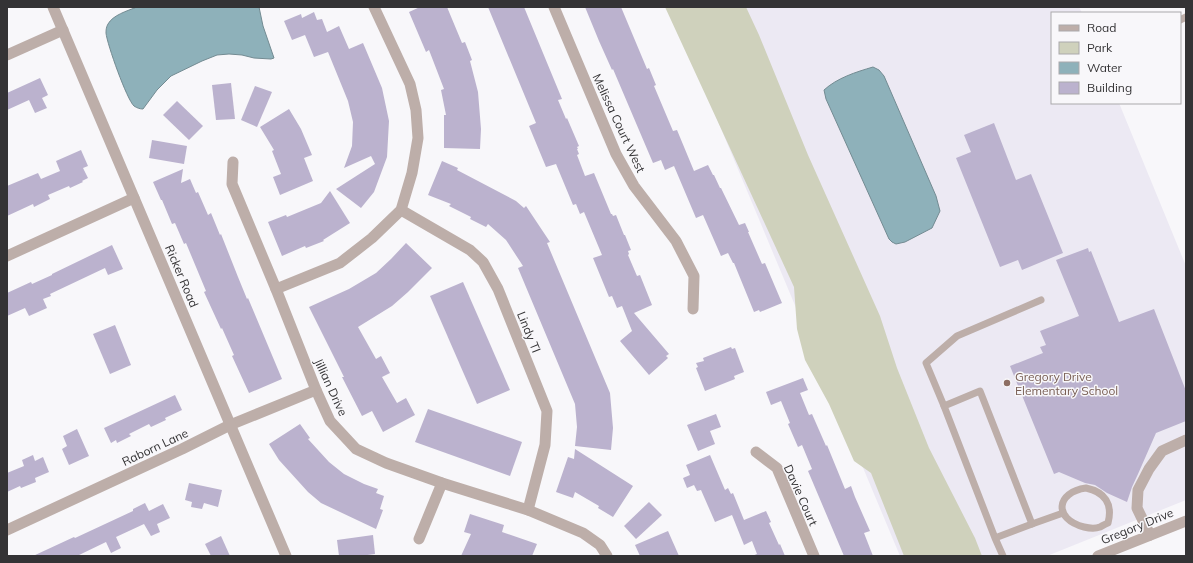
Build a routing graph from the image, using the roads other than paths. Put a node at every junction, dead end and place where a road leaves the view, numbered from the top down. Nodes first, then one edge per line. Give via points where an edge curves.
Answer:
1 (53, 7) edge
2 (374, 7) edge
3 (554, 7) edge
4 (63, 30) junction
5 (7, 55) edge
6 (233, 162) dead end
7 (134, 198) junction
8 (401, 210) junction
9 (7, 256) edge
10 (276, 289) junction
11 (1042, 300) dead end
12 (693, 309) dead end
13 (316, 390) junction
14 (944, 406) junction
15 (230, 425) junction
16 (1186, 440) edge
17 (756, 452) dead end
18 (442, 483) junction
19 (528, 510) junction
20 (1063, 513) junction
21 (1186, 521) edge
22 (1032, 524) junction
23 (7, 530) edge
24 (1150, 535) junction
25 (995, 538) junction
26 (419, 539) dead end
27 (286, 556) edge
28 (607, 556) edge
29 (814, 556) edge
30 (1003, 556) edge
31 (1098, 556) edge

1 - 4 street, Ricker Road
2 - 8 street via 410,84 416,110 418,138 412,173
3 - 12 street, Melissa Court West via 616,154 634,186 676,241 694,276
4 - 5 street
4 - 7 street, Ricker Road
6 - 10 street, Jillian Drive via 232,184
7 - 9 street
7 - 15 street, Ricker Road
8 - 10 street via 372,238 340,263
8 - 19 street, Lindy Tl via 470,250 483,262 498,289 547,411 544,445
10 - 13 street, Jillian Drive
11 - 14 lane via 957,336 926,363
13 - 15 street, Raborn Lane
13 - 18 street, Jillian Drive via 330,421 356,449 386,464
14 - 22 lane via 980,391
14 - 25 lane
15 - 23 street, Raborn Lane
15 - 27 street, Ricker Road
16 - 24 street via 1162,450 1138,490 1137,508
17 - 29 street, Davie Court via 777,468
18 - 19 street, Jillian Drive
18 - 26 street
19 - 28 street, Jillian Drive via 583,532 600,546
20 - 20 lane via 1065,498 1078,489 1094,489 1101,493 1110,507 1108,523 1098,528 1077,525 1070,522
20 - 22 lane
21 - 24 street, Gregory Drive
22 - 25 lane
24 - 31 street, Gregory Drive
25 - 30 lane

